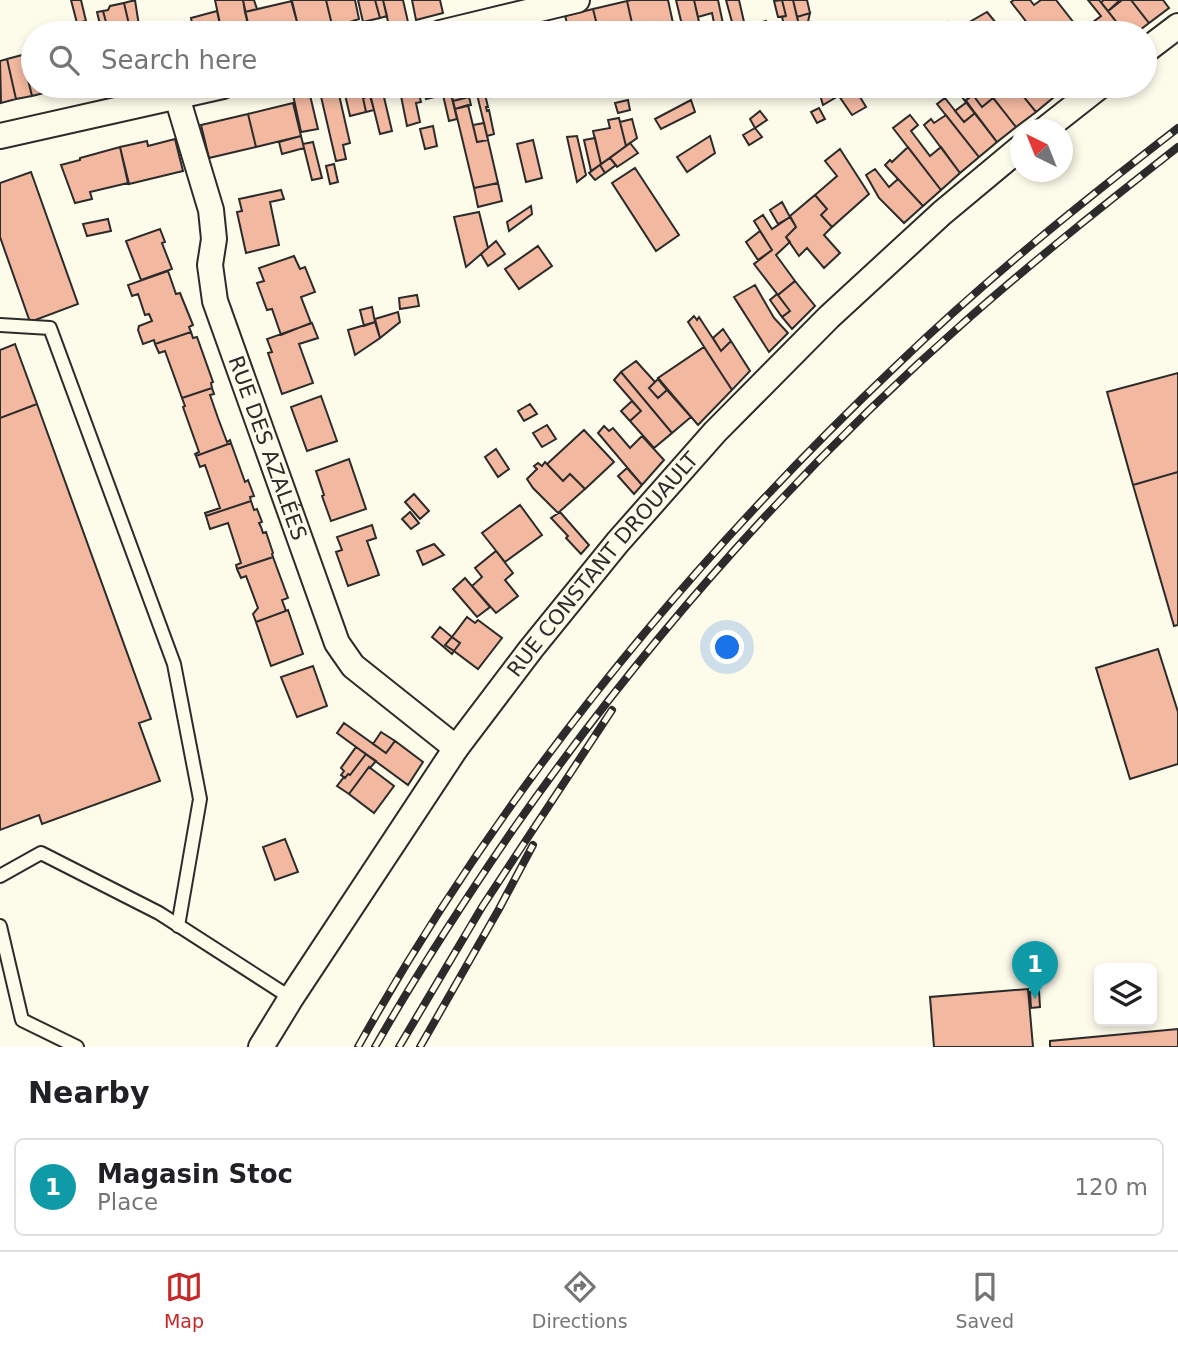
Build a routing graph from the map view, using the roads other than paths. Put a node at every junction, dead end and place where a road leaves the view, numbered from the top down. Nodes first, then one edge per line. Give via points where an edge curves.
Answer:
1 (577, 0) edge
2 (490, 21) edge
3 (1178, 26) edge
4 (1157, 42) edge
5 (172, 98) edge
6 (177, 98) edge
7 (1085, 98) edge
8 (1058, 119) edge
9 (0, 136) edge
10 (1010, 156) edge
11 (0, 325) edge
12 (456, 748) junction
13 (0, 876) edge
14 (0, 926) edge
15 (178, 926) junction
16 (291, 998) junction
17 (77, 1047) edge
18 (261, 1047) edge

1 - 2 street
3 - 4 street
5 - 9 street
6 - 12 street, RUE DES AZALÉES via 211,210 215,301 337,643 353,666
7 - 8 street
10 - 12 street, RUE CONSTANT DROUAULT via 839,308 715,432 617,543
11 - 15 lane via 50,328 174,664 200,799
12 - 16 street, RUE CONSTANT DROUAULT
13 - 15 lane via 41,853
14 - 17 lane via 22,1020
15 - 16 lane
16 - 18 street, RUE CONSTANT DROUAULT

